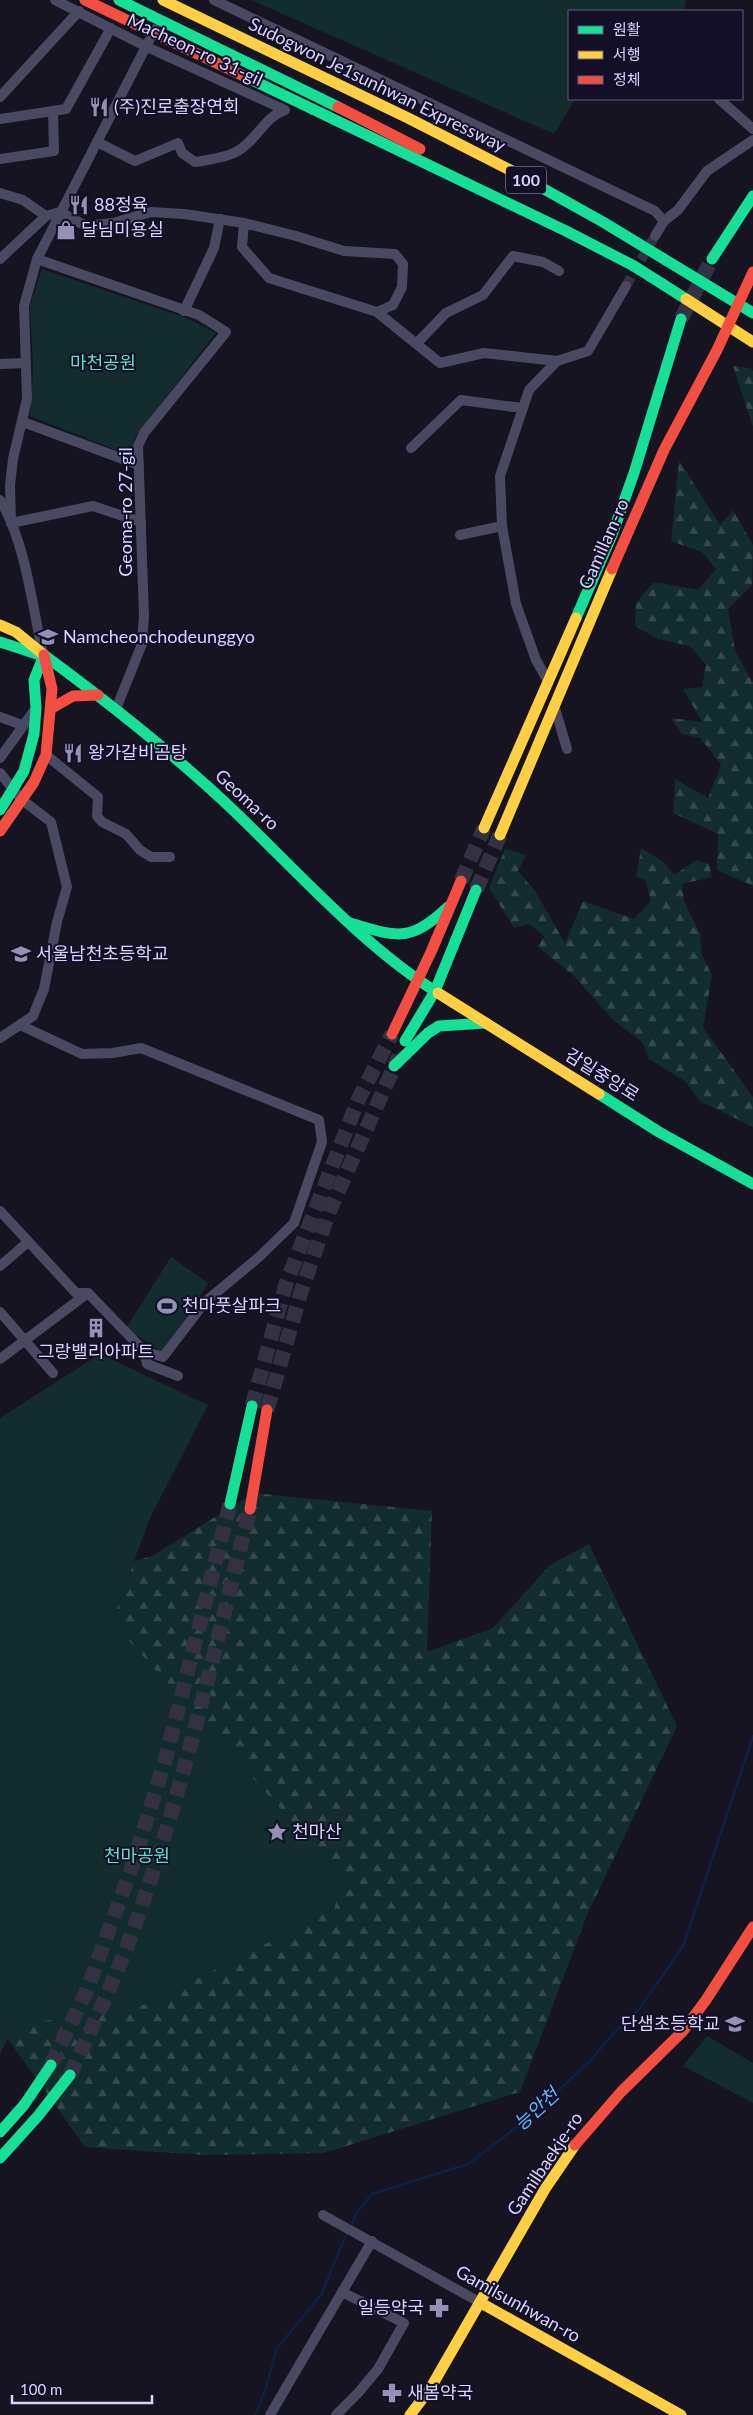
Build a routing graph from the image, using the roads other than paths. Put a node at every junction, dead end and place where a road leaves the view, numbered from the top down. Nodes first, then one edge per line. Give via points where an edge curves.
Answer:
1 (55, 0) edge
2 (85, 0) edge
3 (119, 0) edge
4 (164, 0) edge
5 (169, 0) edge
6 (214, 0) edge
7 (79, 11) junction
8 (111, 28) junction
9 (147, 47) junction
10 (0, 97) edge
11 (720, 100) edge
12 (53, 111) junction
13 (0, 119) edge
14 (753, 129) edge
15 (753, 140) edge
16 (97, 142) junction
17 (0, 160) edge
18 (0, 190) edge
19 (753, 196) edge
20 (60, 212) junction
21 (46, 216) junction
22 (220, 219) junction
23 (664, 222) junction
24 (244, 223) junction
25 (566, 231) junction
26 (655, 236) tunnel mouth
27 (0, 259) edge
28 (37, 259) junction
29 (712, 259) tunnel mouth
30 (558, 271) dead end
31 (753, 272) edge
32 (626, 286) tunnel mouth
33 (184, 311) junction
34 (377, 312) junction
35 (753, 313) edge
36 (681, 319) tunnel mouth
37 (749, 339) edge
38 (418, 343) junction
39 (557, 361) junction
40 (25, 363) junction
41 (0, 364) edge
42 (522, 408) junction
43 (23, 422) junction
44 (411, 448) dead end
45 (139, 465) junction
46 (0, 500) edge
47 (141, 522) junction
48 (11, 523) junction
49 (502, 526) junction
50 (460, 535) dead end
51 (0, 625) edge
52 (0, 642) edge
53 (44, 655) junction
54 (548, 681) junction
55 (98, 695) junction
56 (553, 704) junction
57 (36, 708) junction
58 (52, 708) junction
59 (116, 709) junction
60 (0, 717) edge
61 (22, 725) junction
62 (567, 749) dead end
63 (46, 755) junction
64 (0, 758) edge
65 (0, 773) edge
66 (13, 789) junction
67 (21, 799) junction
68 (0, 810) edge
69 (484, 828) tunnel mouth
70 (0, 830) edge
71 (500, 835) tunnel mouth
72 (170, 857) dead end
73 (461, 880) tunnel mouth
74 (476, 890) tunnel mouth
75 (449, 906) junction
76 (350, 923) junction
77 (417, 980) junction
78 (435, 991) junction
79 (486, 1023) junction
80 (20, 1025) junction
81 (392, 1034) tunnel mouth
82 (0, 1038) edge
83 (405, 1041) tunnel mouth
84 (394, 1066) tunnel mouth
85 (753, 1184) edge
86 (0, 1211) edge
87 (28, 1242) junction
88 (0, 1266) edge
89 (88, 1293) junction
90 (0, 1312) edge
91 (26, 1342) junction
92 (144, 1351) junction
93 (0, 1359) edge
94 (53, 1373) dead end
95 (178, 1376) dead end
96 (252, 1406) tunnel mouth
97 (267, 1410) tunnel mouth
98 (230, 1504) tunnel mouth
99 (250, 1509) tunnel mouth
100 (753, 1927) edge
101 (51, 2065) tunnel mouth
102 (70, 2075) tunnel mouth
103 (0, 2132) edge
104 (0, 2158) edge
105 (323, 2215) dead end
106 (372, 2241) junction
107 (342, 2292) junction
108 (481, 2303) junction
109 (270, 2415) edge
110 (336, 2415) edge
111 (410, 2415) edge
112 (681, 2415) edge

1 - 7 street, Macheon-ro 31-gil
2 - 25 main road, Sudogwon Je1sunhwan Expressway / 100
3 - 25 main road, Sudogwon Je1sunhwan Expressway / 100 via 443,160
4 - 35 main road, Sudogwon Je1sunhwan Expressway / 100 via 550,192 646,246
5 - 9 street
6 - 23 street via 655,211
7 - 8 street, Macheon-ro 31-gil
7 - 10 street
8 - 9 street, Macheon-ro 31-gil
8 - 12 street via 66,109
9 - 16 street
9 - 16 street, Macheon-ro 31-gil via 285,110 276,113 256,136 236,152 210,160 194,162 182,153 178,143 135,161
11 - 14 street
12 - 13 street
12 - 17 street via 54,150
15 - 23 street via 707,171 678,210
16 - 20 street
18 - 21 street
19 - 29 main road
20 - 21 street
20 - 22 street via 86,226 113,223 152,212
20 - 28 street
21 - 27 street
22 - 24 street
22 - 33 street via 214,248
23 - 26 street
24 - 34 street via 242,247 269,278
24 - 34 street via 344,251 395,254 403,264 402,287 393,305
25 - 37 main road, Sudogwon Je1sunhwan Expressway / 100 via 634,266
28 - 33 street, Geoma-ro 27-gil
28 - 40 street via 24,306
30 - 38 street via 543,262 513,256 483,295 446,313
31 - 56 main road, Gamillam-ro via 718,350 664,450
32 - 39 street via 588,351
33 - 45 street, Geoma-ro 27-gil via 226,332 144,433 138,446
34 - 38 street
36 - 54 main road, Gamillam-ro via 612,535
38 - 39 street via 440,362 484,352
39 - 42 street via 529,390
40 - 41 street
40 - 43 street via 27,399
42 - 44 street via 461,400
42 - 49 street via 500,476
43 - 45 street
43 - 48 street via 11,476
45 - 47 street, Geoma-ro 27-gil
46 - 48 street
47 - 48 street via 93,506
47 - 59 street, Geoma-ro 27-gil via 142,644
48 - 53 street via 23,560
49 - 50 street
49 - 54 street via 516,604 536,660
51 - 53 main road, Geoma-ro via 16,632
52 - 53 main road, Geoma-ro
53 - 55 main road, Geoma-ro
53 - 57 main road via 34,680
53 - 58 main road via 52,689
54 - 69 main road, Gamillam-ro
55 - 58 main road via 73,696
55 - 59 main road, Geoma-ro
56 - 62 street
56 - 71 main road, Gamillam-ro
57 - 61 street
57 - 66 main road via 34,734 24,772
58 - 63 main road
59 - 76 main road, Geoma-ro via 230,807
60 - 61 street
61 - 64 street
63 - 67 main road via 34,782
63 - 72 street via 98,797 97,816 102,822 126,834 151,857
65 - 66 street
66 - 67 street
66 - 68 main road
67 - 70 main road
67 - 80 street via 51,822 67,886 44,989 33,1016
73 - 75 main road
74 - 78 main road
75 - 76 main road via 413,934 400,935
75 - 77 main road
76 - 77 main road, Geoma-ro
77 - 78 main road, Geoma-ro
77 - 81 main road
78 - 79 main road, 감일중앙로
78 - 83 main road
79 - 84 main road via 439,1026
79 - 85 main road, 감일중앙로 via 659,1132
80 - 82 street
80 - 92 street via 82,1054 142,1048 319,1120 322,1142 294,1223 205,1302 163,1357
86 - 87 street
87 - 88 street
87 - 89 street via 76,1292
89 - 91 street
89 - 92 street
90 - 91 street
91 - 93 street
91 - 94 street
92 - 95 street via 147,1364
96 - 98 main road
97 - 99 main road
100 - 108 main road, Gamilbaekje-ro via 683,2031 621,2092 572,2148 545,2188
101 - 103 main road
102 - 104 main road
105 - 106 street, Gamilsunhwan-ro
106 - 107 street
106 - 108 street, Gamilsunhwan-ro
107 - 109 street
107 - 110 street via 404,2323 378,2369
108 - 111 main road, Gamilbaekje-ro via 430,2389
108 - 112 main road, Gamilsunhwan-ro

